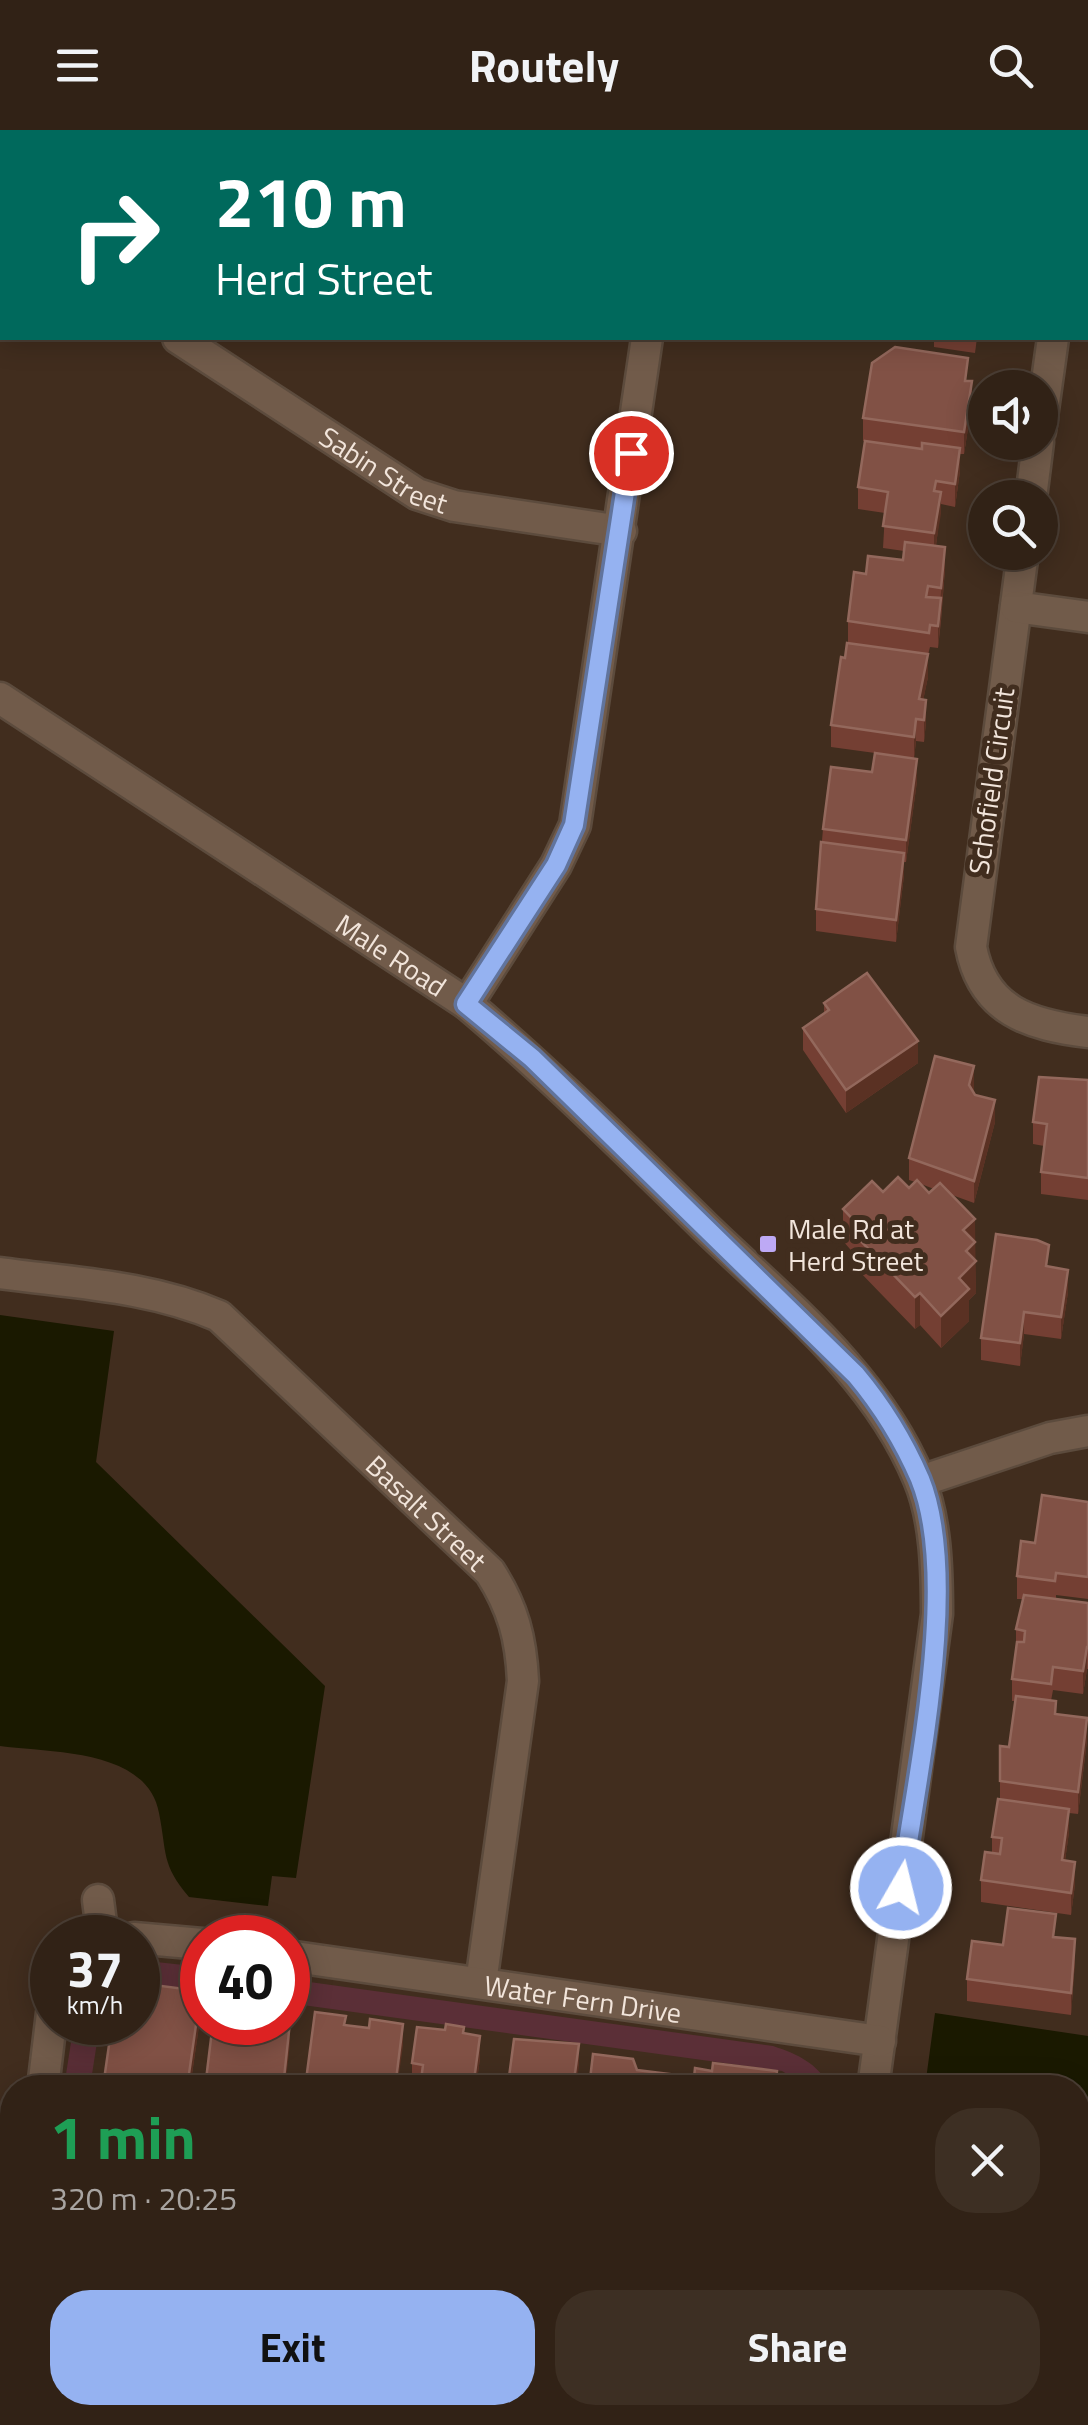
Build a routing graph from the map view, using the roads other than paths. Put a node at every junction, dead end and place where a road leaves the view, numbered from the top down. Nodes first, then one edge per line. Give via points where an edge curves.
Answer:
1 (181, 340) edge
2 (646, 340) edge
3 (1053, 340) edge
4 (1048, 370) edge
5 (620, 530) junction
6 (1021, 570) edge
7 (1016, 607) junction
8 (1088, 617) edge
9 (0, 698) edge
10 (466, 1004) junction
11 (1088, 1032) edge
12 (0, 1273) edge
13 (1088, 1432) edge
14 (921, 1482) junction
15 (98, 1900) dead end
16 (100, 1915) edge
17 (310, 1959) edge
18 (481, 1983) junction
19 (880, 2041) junction
20 (48, 2045) edge
21 (45, 2075) edge
22 (875, 2075) edge

1 - 5 street, Sabin Street via 417,494 454,506
2 - 5 street
3 - 4 street
5 - 10 street via 574,825 556,865
6 - 7 street, Schofield Circuit
7 - 8 street
7 - 11 street, Schofield Circuit via 971,925 975,969 998,1003 1026,1021
9 - 10 street, Male Road
10 - 14 street, Male Road via 532,1058 856,1375
12 - 18 street, Basalt Street via 145,1292 220,1316 490,1572 512,1605 524,1682
13 - 14 street via 1050,1438
14 - 19 street, Male Road via 934,1548 936,1614
15 - 16 street
17 - 18 street, Water Fern Drive
18 - 19 street, Water Fern Drive
19 - 22 street, Male Road
20 - 21 street

